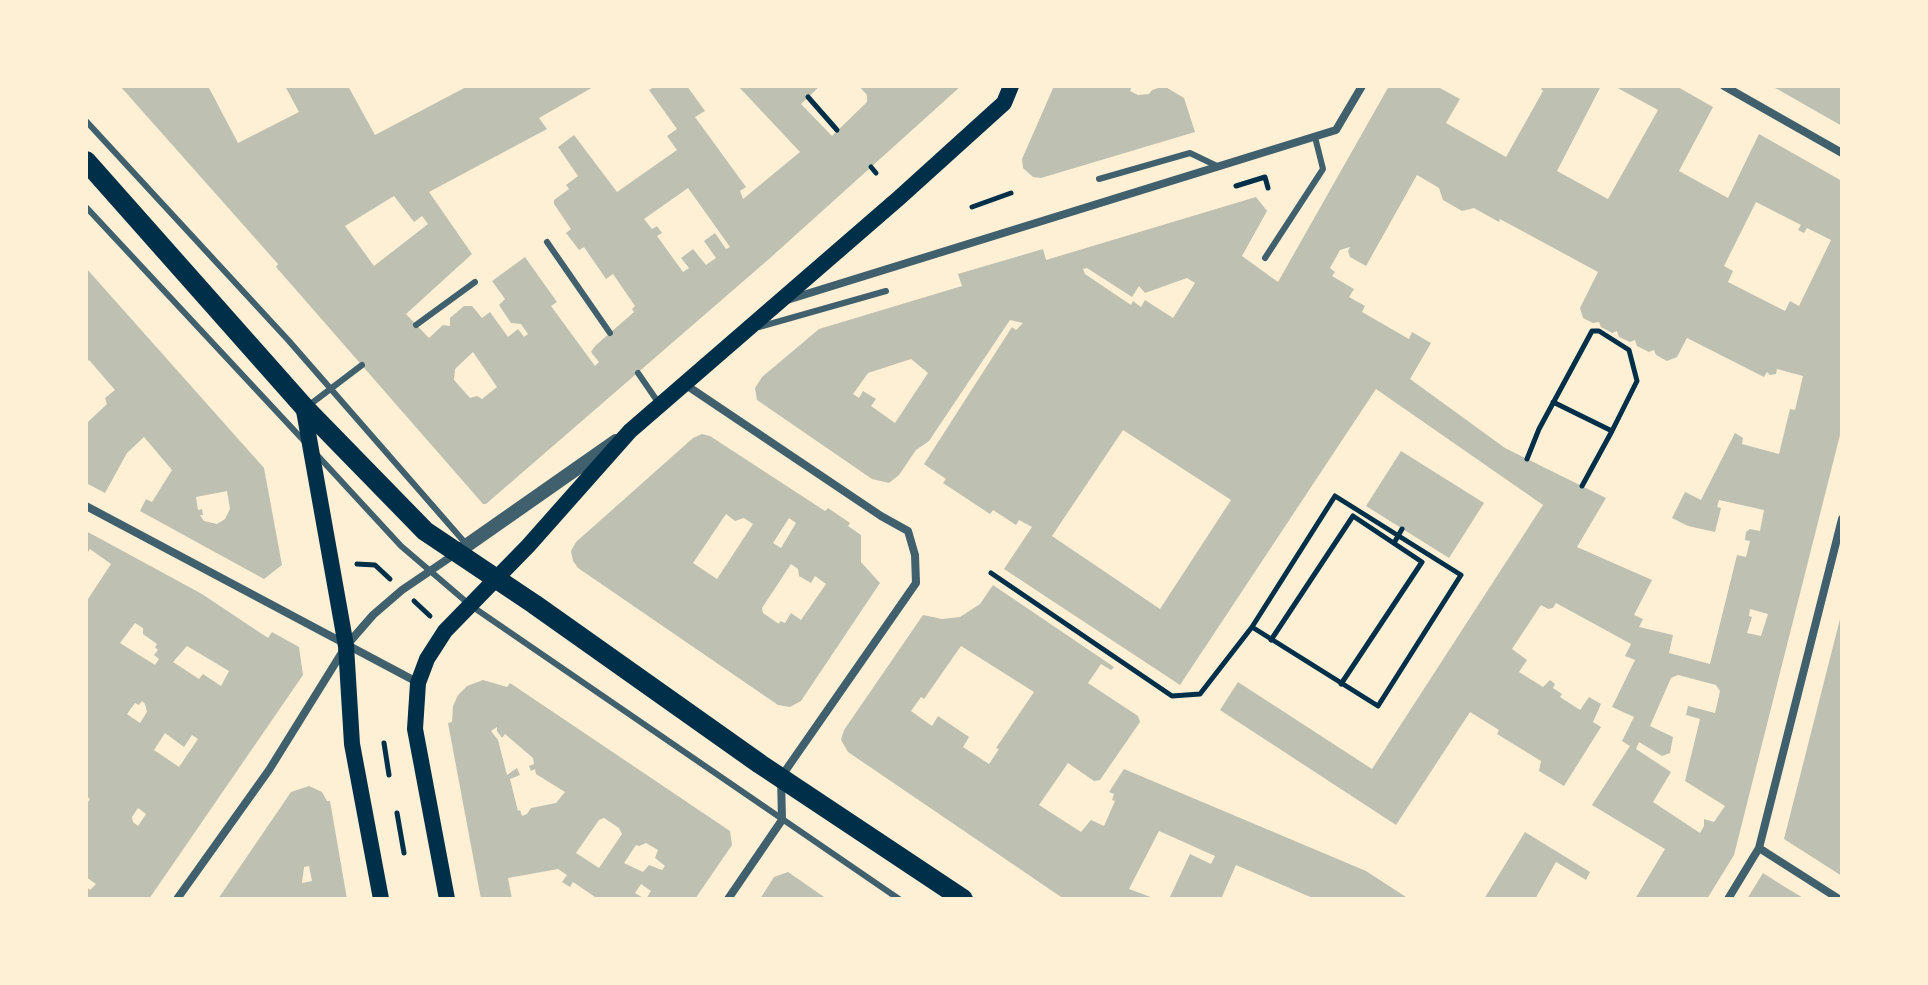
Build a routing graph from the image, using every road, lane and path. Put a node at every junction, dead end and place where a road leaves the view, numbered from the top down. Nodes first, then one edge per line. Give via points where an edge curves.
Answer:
1 (1011, 86) edge
2 (1362, 86) edge
3 (1724, 86) edge
4 (808, 97) dead end
5 (86, 121) edge
6 (837, 130) dead end
7 (1315, 137) junction
8 (1842, 153) edge
9 (86, 161) edge
10 (871, 167) dead end
11 (1218, 167) junction
12 (876, 173) dead end
13 (1099, 179) dead end
14 (1236, 186) dead end
15 (1268, 188) dead end
16 (1011, 193) dead end
17 (86, 207) edge
18 (972, 207) dead end
19 (547, 242) dead end
20 (1265, 258) dead end
21 (475, 282) dead end
22 (886, 291) dead end
23 (782, 301) junction
24 (416, 325) dead end
25 (748, 330) junction
26 (610, 333) dead end
27 (362, 365) dead end
28 (638, 373) dead end
29 (686, 385) junction
30 (331, 389) junction
31 (1553, 402) junction
32 (661, 405) junction
33 (304, 407) junction
34 (630, 431) junction
35 (1612, 431) junction
36 (309, 447) junction
37 (1527, 459) dead end
38 (1582, 486) dead end
39 (86, 506) edge
40 (1842, 519) edge
41 (1402, 529) dead end
42 (1394, 543) junction
43 (462, 550) junction
44 (383, 559) dead end
45 (357, 564) dead end
46 (375, 565) junction
47 (431, 570) junction
48 (991, 573) dead end
49 (495, 579) junction
50 (391, 580) dead end
51 (410, 598) dead end
52 (470, 605) junction
53 (430, 617) dead end
54 (1252, 627) junction
55 (1271, 640) junction
56 (346, 646) junction
57 (418, 683) junction
58 (1341, 684) junction
59 (384, 743) dead end
60 (389, 775) dead end
61 (781, 777) junction
62 (397, 813) dead end
63 (782, 820) junction
64 (1759, 848) junction
65 (404, 850) dead end
66 (177, 899) edge
67 (381, 899) edge
68 (447, 899) edge
69 (728, 899) edge
70 (899, 899) edge
71 (963, 899) edge
72 (1728, 899) edge
73 (1839, 899) edge

1 - 23 main road via 1004,103
2 - 7 street via 1336,130
3 - 8 street
4 - 6 path
5 - 30 lane
7 - 11 street
7 - 20 lane via 1323,169
9 - 33 main road
10 - 12 path
11 - 13 lane via 1190,153
11 - 23 street
14 - 15 path via 1265,177
16 - 18 path
17 - 36 lane
19 - 26 lane
21 - 24 lane
22 - 25 lane
23 - 25 main road
25 - 29 main road
27 - 30 lane
28 - 32 lane
29 - 32 main road
29 - 61 street via 908,531 915,555 916,583
30 - 33 lane
30 - 43 lane
31 - 35 path
31 - 35 path via 1592,331 1599,331 1629,350 1637,381
31 - 37 path
32 - 34 main road
33 - 36 main road
33 - 43 main road via 425,531
34 - 43 street
34 - 49 main road
35 - 38 path
36 - 47 lane via 401,546
36 - 56 main road
39 - 56 street
40 - 64 street
41 - 42 path
42 - 55 path via 1353,516
42 - 58 path via 1422,562
43 - 47 street
43 - 49 main road
44 - 46 path
45 - 46 path
46 - 50 path
47 - 52 lane
47 - 56 street via 373,615
48 - 54 path via 1172,696 1200,694
49 - 52 main road
49 - 61 main road
51 - 53 path
52 - 57 main road via 445,631
52 - 63 lane
54 - 55 path
54 - 58 path via 1335,496 1461,575 1378,706
55 - 58 path
56 - 57 street
56 - 66 street via 269,770
56 - 67 main road via 352,744
57 - 68 main road via 415,729
59 - 60 path
61 - 63 street
61 - 71 main road
62 - 65 path
63 - 69 street
63 - 70 lane
64 - 72 street
64 - 73 street

